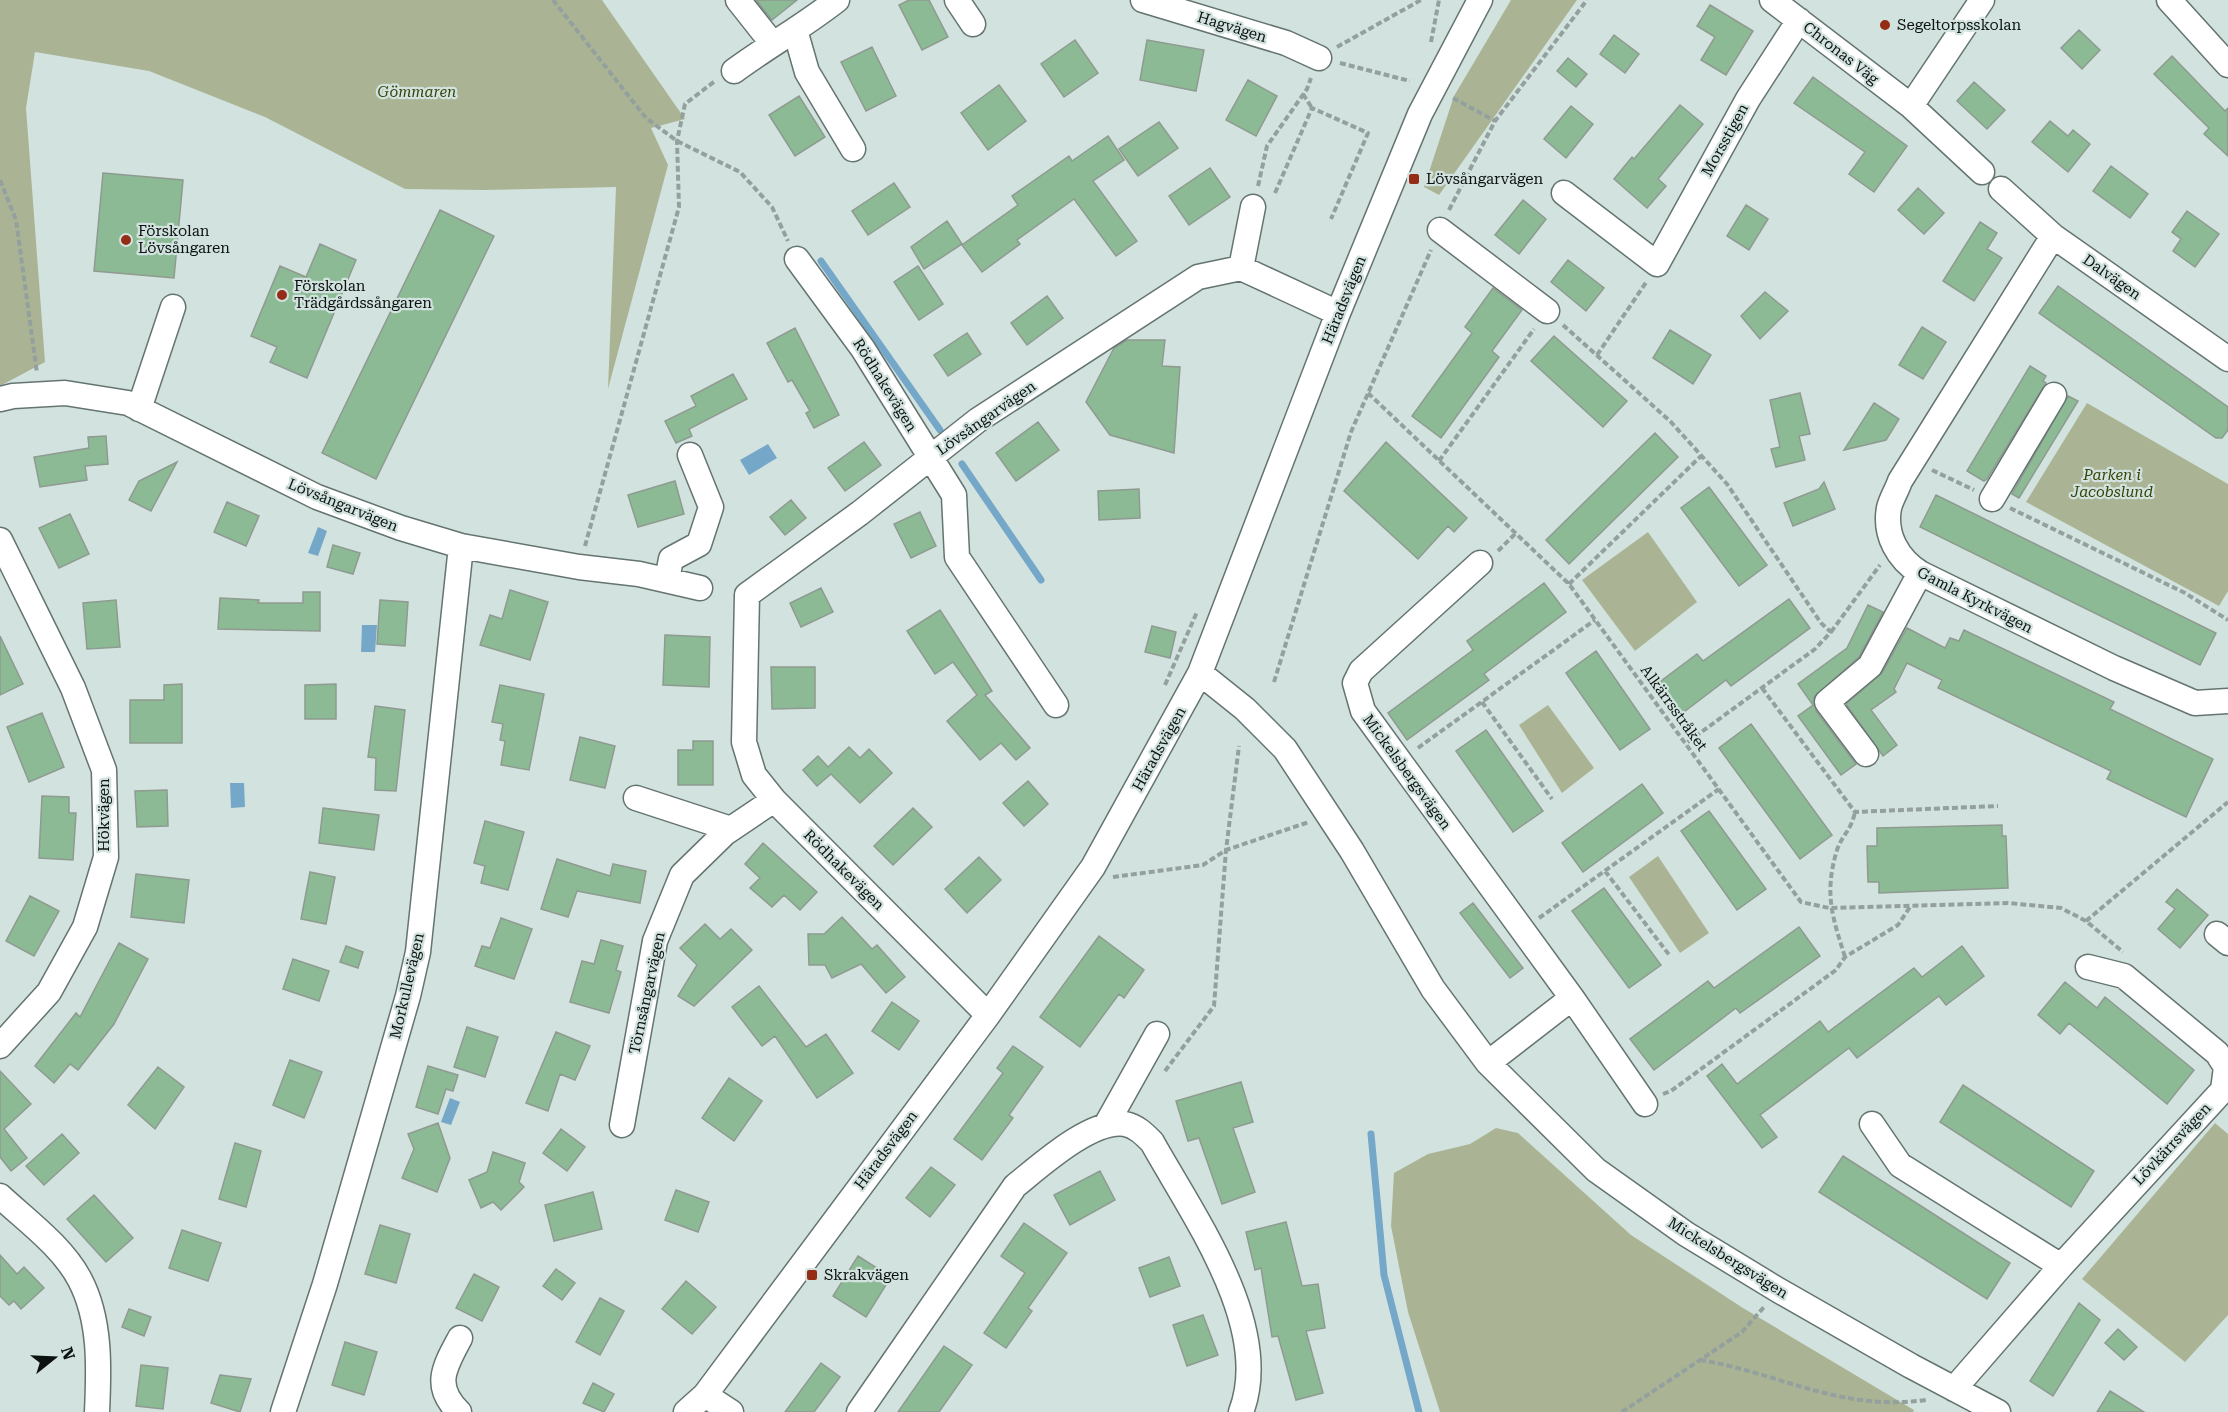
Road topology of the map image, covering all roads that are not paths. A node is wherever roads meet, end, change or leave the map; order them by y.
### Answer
1 (738, 0) edge
2 (837, 0) edge
3 (957, 0) edge
4 (1143, 0) edge
5 (1480, 0) edge
6 (1772, 0) edge
7 (1982, 0) edge
8 (2169, 0) edge
9 (1799, 20) junction
10 (973, 24) dead end
11 (795, 30) junction
12 (772, 43) junction
13 (1318, 58) road end
14 (2228, 65) edge
15 (734, 71) road end
16 (1911, 106) junction
17 (853, 149) dead end
18 (1982, 172) dead end
19 (2001, 189) dead end
20 (1564, 193) dead end
21 (1253, 207) road end
22 (1440, 230) road end
23 (2053, 236) junction
24 (797, 258) road end
25 (1241, 268) junction
26 (173, 307) dead end
27 (1547, 311) road end
28 (1338, 313) junction
29 (2228, 359) edge
30 (2054, 395) dead end
31 (0, 399) edge
32 (140, 409) junction
33 (690, 455) dead end
34 (931, 458) junction
35 (1992, 499) road end
36 (0, 540) edge
37 (461, 546) junction
38 (1480, 563) dead end
39 (1920, 573) junction
40 (667, 580) junction
41 (700, 588) dead end
42 (747, 595) joint
43 (1200, 673) junction
44 (2228, 701) edge
45 (1056, 705) dead end
46 (1866, 754) dead end
47 (636, 798) dead end
48 (774, 800) junction
49 (731, 829) junction
50 (2088, 967) dead end
51 (1572, 998) junction
52 (988, 1015) junction
53 (1157, 1034) dead end
54 (0, 1046) edge
55 (1488, 1063) junction
56 (1645, 1104) road end
57 (1872, 1124) dead end
58 (622, 1125) dead end
59 (1106, 1125) junction
60 (0, 1197) edge
61 (2061, 1266) junction
62 (460, 1338) dead end
63 (1954, 1389) junction
64 (705, 1395) junction
65 (97, 1412) edge
66 (283, 1412) edge
67 (459, 1412) edge
68 (686, 1412) edge
69 (730, 1412) edge
70 (859, 1412) edge
71 (1241, 1412) edge
72 (1998, 1412) edge

1 - 12 street
2 - 11 street
3 - 10 street
4 - 13 street, Hagvägen
5 - 28 street, Häradsvägen
6 - 9 street, Chronas Väg
7 - 16 street
8 - 14 street
9 - 16 street, Chronas Väg
9 - 20 street, Morsstigen
11 - 12 street
11 - 17 street
12 - 15 street
16 - 18 street, Chronas Väg
19 - 23 street, Dalvägen
21 - 25 street
22 - 27 street
23 - 29 street, Dalvägen
23 - 39 street, Gamla Kyrkvägen
24 - 34 street, Rödhakevägen
25 - 28 street
25 - 34 street, Lövsångarvägen
26 - 32 street
28 - 43 street, Häradsvägen
30 - 35 street
31 - 32 street, Lövsångarvägen
32 - 37 street, Lövsångarvägen
33 - 40 street
34 - 42 street, Lövsångarvägen
34 - 45 street, Rödhakevägen
36 - 54 street, Hökvägen
37 - 40 street, Lövsångarvägen
37 - 66 street, Morkullevägen
38 - 51 street, Mickelsbergsvägen
39 - 44 street, Gamla Kyrkvägen
39 - 46 street
40 - 41 street, Lövsångarvägen
42 - 48 street, Rödhakevägen
43 - 52 street, Häradsvägen
43 - 55 street, Mickelsbergsvägen
47 - 49 street
48 - 49 street, Törnsångarvägen
48 - 52 street, Rödhakevägen
49 - 58 street, Törnsångarvägen
50 - 61 street, Lövkärrsvägen
51 - 55 street
51 - 56 street, Mickelsbergsvägen
52 - 64 street, Häradsvägen
53 - 59 street
55 - 63 street, Mickelsbergsvägen
57 - 61 street
59 - 70 street
59 - 71 street
60 - 65 street
61 - 63 street, Lövkärrsvägen
62 - 67 street
63 - 72 street, Mickelsbergsvägen
64 - 68 street, Häradsvägen
64 - 69 street

